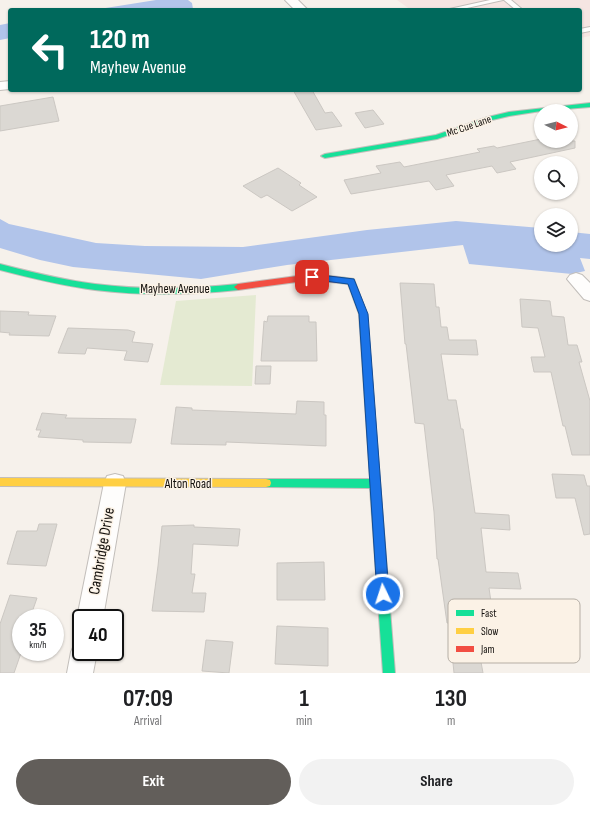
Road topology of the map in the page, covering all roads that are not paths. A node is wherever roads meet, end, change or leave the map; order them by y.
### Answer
1 (291, 0) edge
2 (500, 0) edge
3 (507, 0) edge
4 (478, 4) junction
5 (300, 8) edge
6 (458, 8) edge
7 (483, 8) edge
8 (517, 8) edge
9 (590, 105) edge
10 (325, 156) dead end
11 (0, 267) edge
12 (576, 279) dead end
13 (590, 295) edge
14 (0, 482) edge
15 (115, 483) junction
16 (376, 484) junction
17 (92, 609) edge
18 (82, 661) edge
19 (80, 673) edge
20 (389, 673) edge

1 - 5 street
2 - 4 lane
3 - 8 lane
4 - 6 lane
4 - 7 lane
9 - 10 street, Mc Cue Lane
11 - 16 street, Mayhew Avenue
12 - 13 street
14 - 15 street, Alton Road
15 - 16 street, Alton Road
15 - 17 street, Cambridge Drive
16 - 20 street
18 - 19 street

